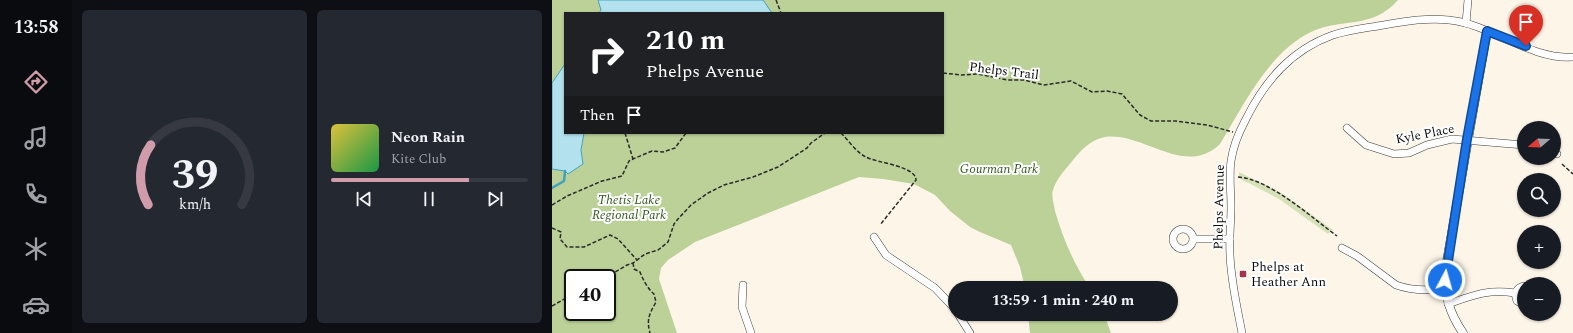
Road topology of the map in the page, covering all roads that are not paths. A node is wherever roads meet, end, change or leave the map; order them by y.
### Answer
1 (1468, 0) edge
2 (1466, 23) junction
3 (1487, 31) junction
4 (1573, 57) edge
5 (1347, 128) dead end
6 (1467, 139) junction
7 (1517, 144) edge
8 (874, 237) dead end
9 (1194, 239) dead end
10 (1230, 239) junction
11 (1342, 248) dead end
12 (743, 285) dead end
13 (1445, 288) junction
14 (1517, 289) edge
15 (1515, 293) junction
16 (948, 302) edge
17 (1517, 302) edge
18 (1448, 304) junction
19 (962, 321) edge
20 (751, 333) edge
21 (970, 333) edge
22 (1242, 333) edge
23 (1463, 333) edge

1 - 2 street
2 - 3 street, Phelps Avenue
2 - 10 street, Phelps Avenue
3 - 4 street, Phelps Avenue
3 - 6 street
5 - 6 street, Kyle Place
6 - 7 street, Kyle Place
6 - 13 street
8 - 16 street
9 - 10 street
10 - 22 street, Phelps Avenue
11 - 13 street
12 - 20 street
13 - 18 street
14 - 15 street
15 - 17 street
15 - 18 street
18 - 23 street
19 - 21 street

